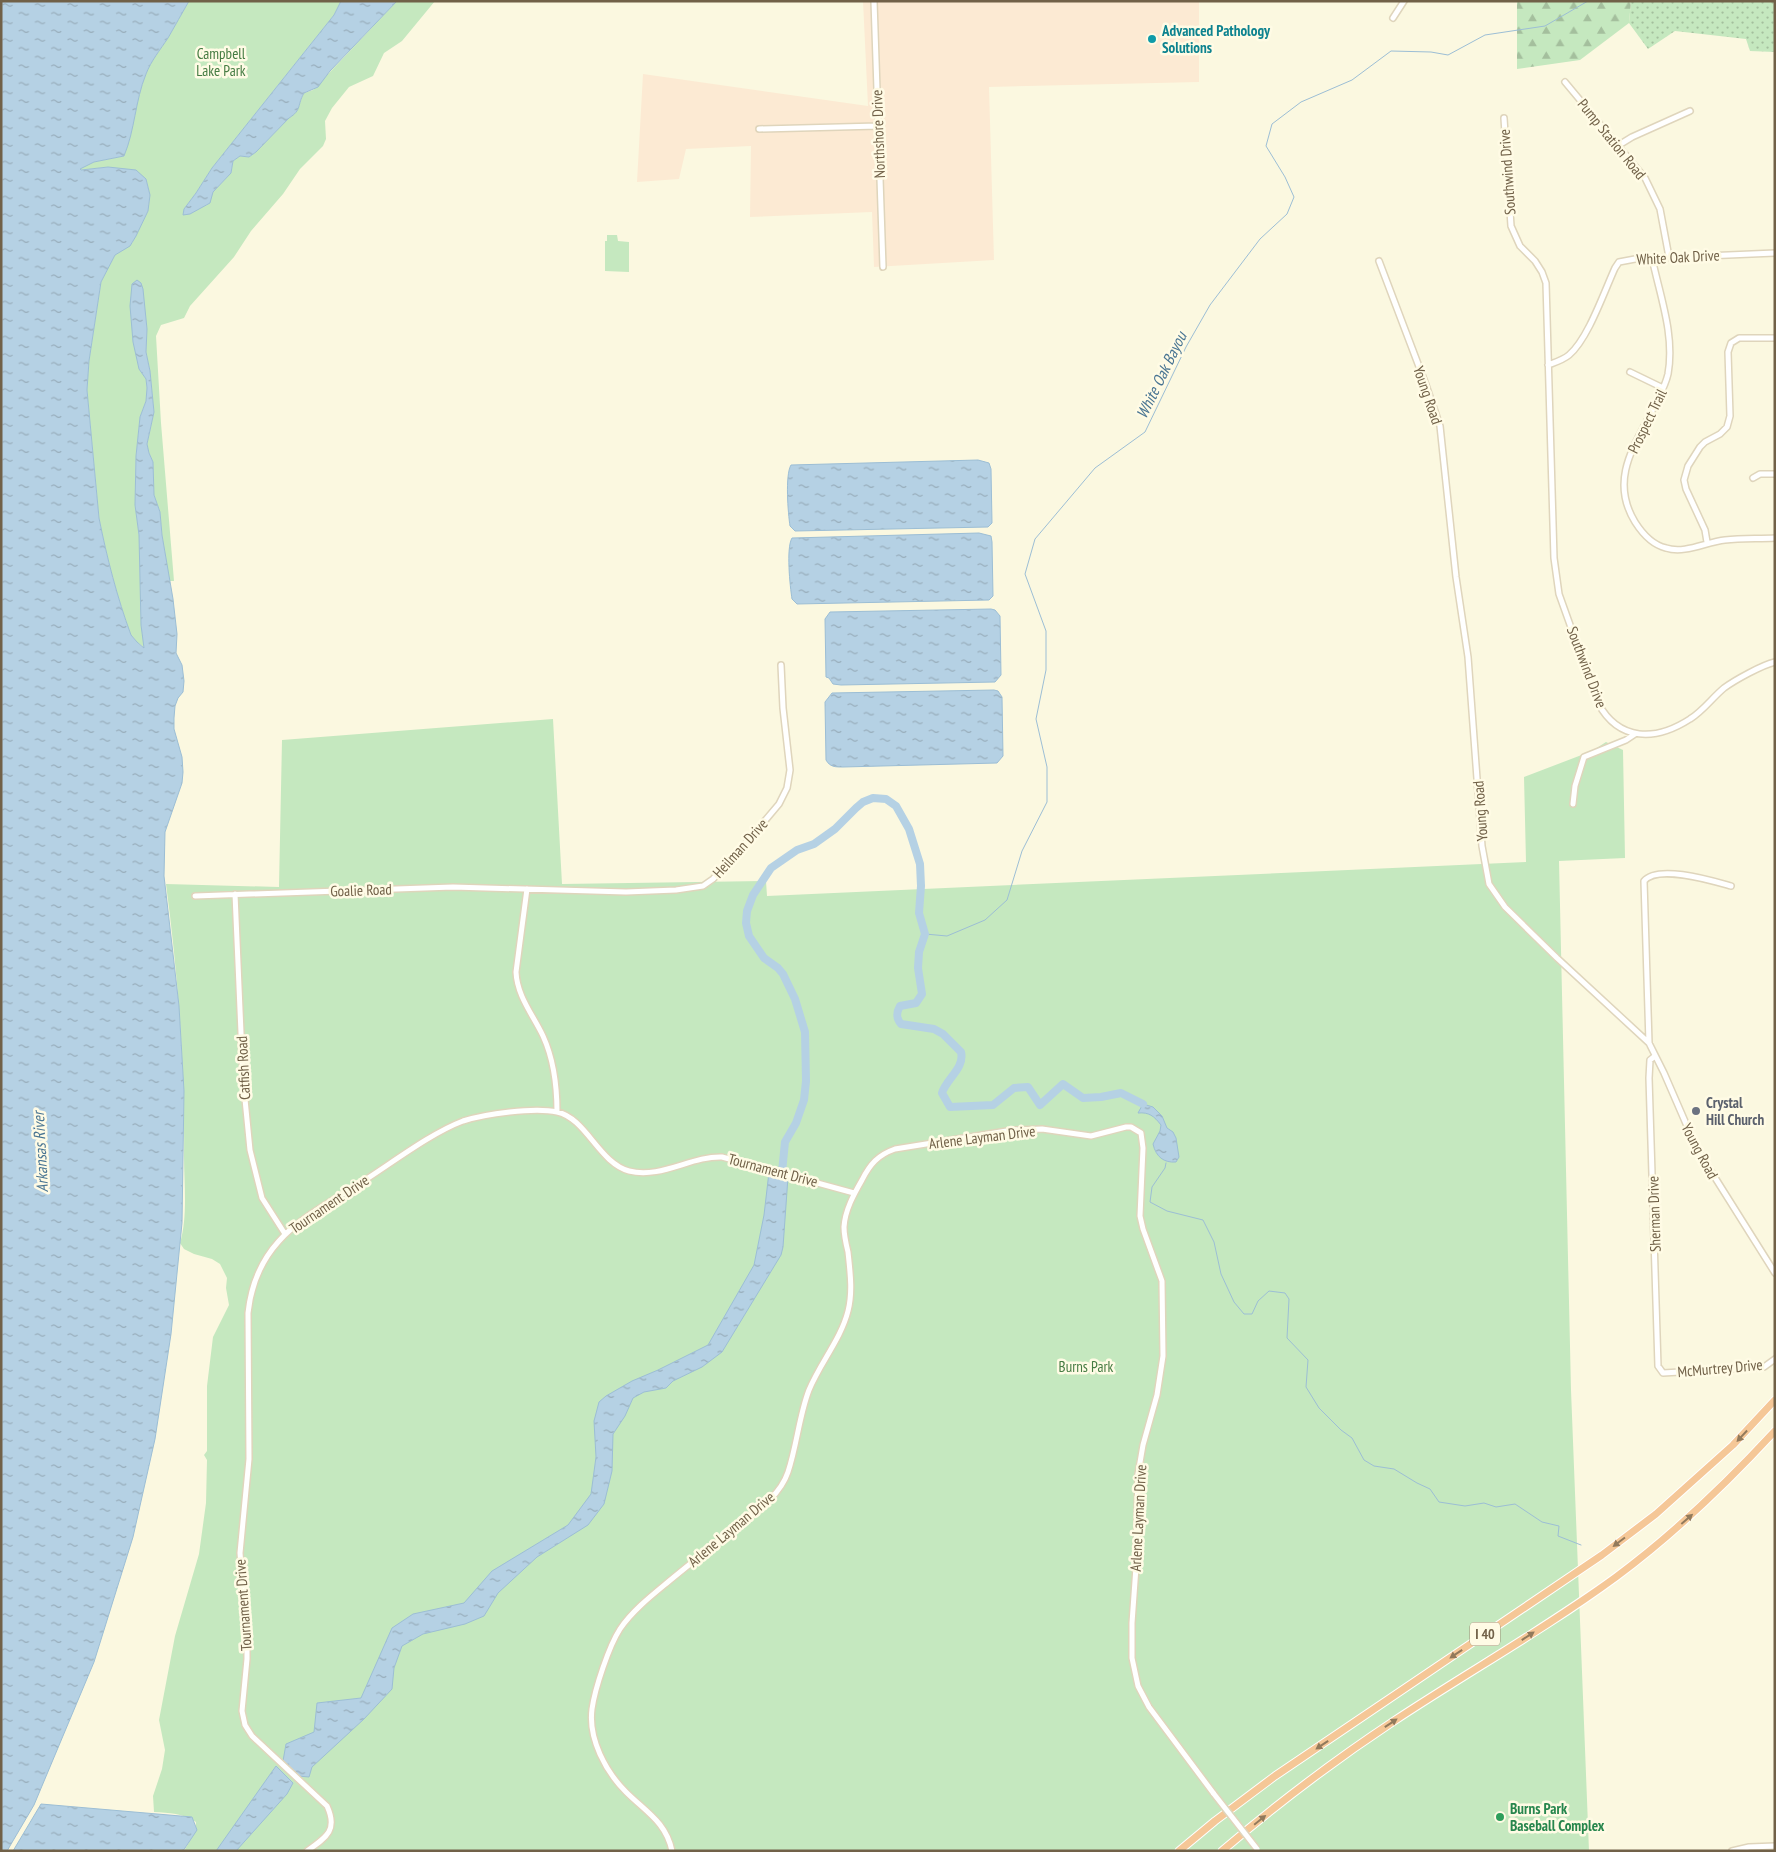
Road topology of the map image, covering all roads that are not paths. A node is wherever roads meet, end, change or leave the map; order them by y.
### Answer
1 (874, 1) edge
2 (1404, 1) edge
3 (1394, 18) dead end
4 (1565, 82) dead end
5 (1690, 111) dead end
6 (1504, 118) dead end
7 (878, 126) junction
8 (759, 129) dead end
9 (1619, 145) junction
10 (1775, 253) edge
11 (1668, 257) junction
12 (1652, 258) junction
13 (1379, 261) dead end
14 (883, 267) dead end
15 (1775, 338) edge
16 (1548, 365) junction
17 (1630, 372) dead end
18 (1663, 388) junction
19 (1775, 474) edge
20 (1753, 478) dead end
21 (1775, 538) edge
22 (1707, 542) junction
23 (1775, 662) edge
24 (781, 665) dead end
25 (1635, 734) junction
26 (1573, 804) dead end
27 (1731, 886) dead end
28 (527, 889) junction
29 (235, 894) junction
30 (195, 896) dead end
31 (1649, 1044) junction
32 (1655, 1056) junction
33 (557, 1112) junction
34 (854, 1193) junction
35 (285, 1234) junction
36 (1775, 1274) edge
37 (1775, 1359) edge
38 (1663, 1373) joint
39 (1775, 1400) edge
40 (1775, 1431) edge
41 (1775, 1846) edge
42 (1258, 1850) edge
43 (307, 1851) edge
44 (672, 1851) edge
45 (1180, 1851) edge
46 (1222, 1851) edge
47 (1732, 1851) edge

1 - 7 street, Northshore Drive
2 - 3 street
4 - 9 street, Pump Station Road
5 - 9 street
6 - 16 street, Southwind Drive
7 - 8 street
7 - 14 street, Northshore Drive
9 - 11 street, Pump Station Road
10 - 11 street, White Oak Drive
11 - 12 street, White Oak Drive
12 - 16 street, White Oak Drive
12 - 18 street, Prospect Trail
13 - 31 street, Young Road
15 - 22 street
16 - 25 street, Southwind Drive
17 - 18 street
18 - 22 street, Prospect Trail
19 - 20 street
21 - 22 street, Prospect Trail
23 - 25 street
24 - 28 street, Heilman Drive
25 - 26 street
27 - 31 street
28 - 29 street, Goalie Road
28 - 33 street
29 - 30 street, Goalie Road
29 - 35 street, Catfish Road
31 - 32 street, Young Road
32 - 36 street, Young Road
32 - 38 street, Sherman Drive
33 - 34 street, Tournament Drive
33 - 35 street, Tournament Drive
34 - 42 street, Arlene Layman Drive, bridge
34 - 44 street, Arlene Layman Drive
35 - 43 street, Tournament Drive
37 - 38 street, McMurtrey Drive
39 -> 45 highway, I 40
46 -> 40 highway, I 40
41 - 47 street

